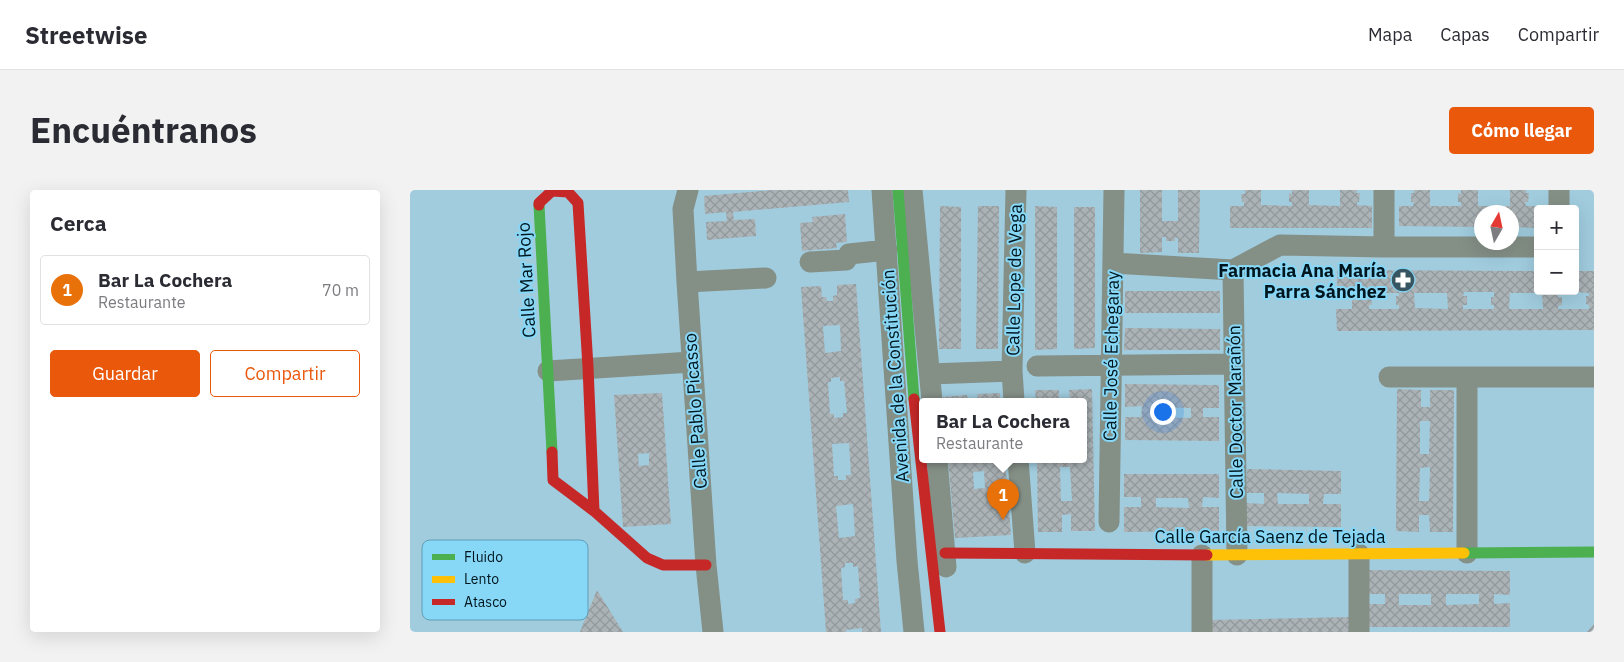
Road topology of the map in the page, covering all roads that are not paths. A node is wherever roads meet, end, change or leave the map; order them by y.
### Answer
1 (688, 190) edge
2 (882, 190) edge
3 (898, 190) edge
4 (912, 190) edge
5 (1016, 190) edge
6 (1114, 190) edge
7 (1384, 190) edge
8 (1558, 190) edge
9 (1559, 205) edge
10 (1384, 247) junction
11 (1534, 247) edge
12 (887, 250) junction
13 (810, 262) dead end
14 (1112, 264) junction
15 (1233, 270) junction
16 (766, 278) dead end
17 (687, 282) junction
18 (692, 362) junction
19 (1234, 364) junction
20 (1111, 365) junction
21 (1036, 366) dead end
22 (588, 367) junction
23 (548, 371) junction
24 (1012, 371) junction
25 (930, 374) junction
26 (1389, 377) dead end
27 (1594, 377) edge
28 (1467, 378) junction
29 (932, 398) edge
30 (1014, 398) edge
31 (919, 446) edge
32 (921, 463) edge
33 (937, 463) edge
34 (1018, 463) edge
35 (594, 512) junction
36 (1109, 522) dead end
37 (1594, 552) edge
38 (945, 553) junction
39 (1025, 553) junction
40 (1466, 553) junction
41 (1359, 554) junction
42 (1202, 555) junction
43 (1237, 555) junction
44 (907, 561) junction
45 (706, 565) junction
46 (714, 632) edge
47 (914, 632) edge
48 (920, 632) edge
49 (940, 632) edge
50 (953, 632) edge
51 (1202, 632) edge
52 (1359, 632) edge

1 - 17 street, Calle Pablo Picasso
2 - 12 street, Avenida de la Constitución
3 - 31 street, Avenida de la Constitución
4 - 25 street, Avenida de la Constitución
5 - 24 street, Calle Lope de Vega
6 - 14 street, Calle José Echegaray
7 - 10 street
8 - 9 street
10 - 11 street
10 - 15 street
12 - 13 street
12 - 44 street, Avenida de la Constitución
14 - 15 street
14 - 20 street, Calle José Echegaray
15 - 19 street, Calle Doctor Marañón
16 - 17 street
17 - 18 street, Calle Pablo Picasso
18 - 22 street
18 - 45 street, Calle Pablo Picasso
19 - 20 street
19 - 43 street, Calle Doctor Marañón
20 - 21 street
20 - 36 street, Calle José Echegaray
22 - 23 street
22 - 23 street, Calle Mar Rojo
22 - 35 street, Calle Mar Rojo
23 - 35 street, Calle Mar Rojo
24 - 25 street
24 - 30 street, Calle Lope de Vega
25 - 29 street, Avenida de la Constitución
26 - 28 street
27 - 28 street
28 - 40 street
32 - 49 street, Avenida de la Constitución
33 - 38 street, Avenida de la Constitución
34 - 39 street
35 - 45 street, Calle Mar Rojo
37 - 40 street, Calle García Saenz de Tejada
38 - 39 street, Calle García Saenz de Tejada
38 - 50 street, Avenida de la Constitución
39 - 42 street, Calle García Saenz de Tejada
40 - 41 street, Calle García Saenz de Tejada
41 - 43 street, Calle García Saenz de Tejada
41 - 52 street
42 - 43 street, Calle García Saenz de Tejada
42 - 51 street
44 - 47 street, Avenida de la Constitución
44 - 48 street, Avenida de la Constitución
45 - 46 street, Calle Pablo Picasso

